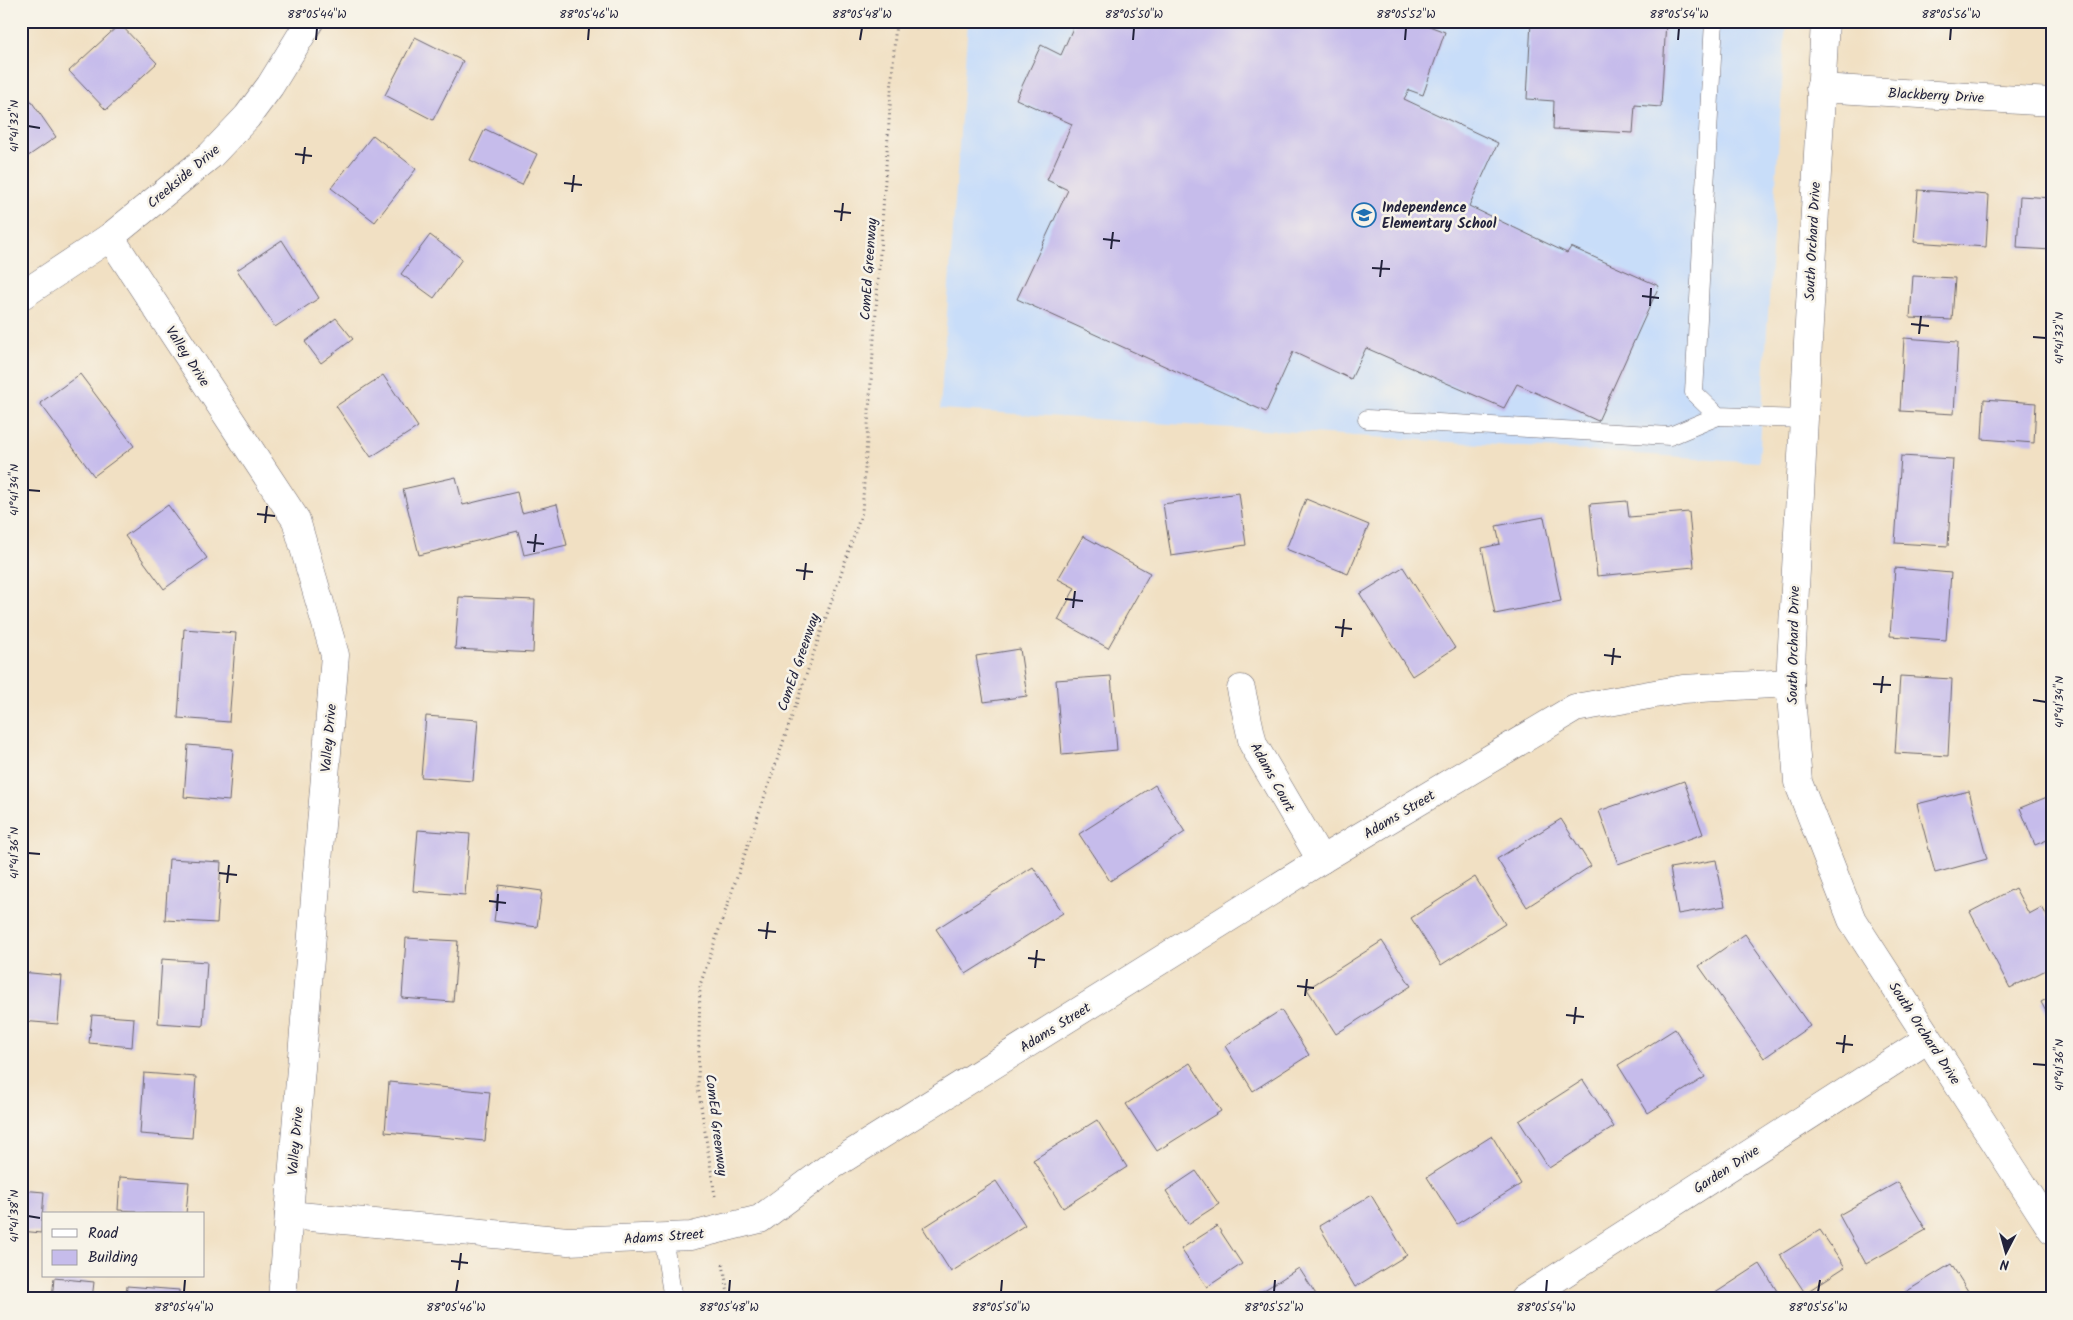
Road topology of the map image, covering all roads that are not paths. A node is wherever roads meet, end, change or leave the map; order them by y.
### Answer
1 (310, 21) edge
2 (1714, 21) edge
3 (1825, 21) edge
4 (1820, 88) junction
5 (2052, 102) edge
6 (110, 237) junction
7 (21, 296) edge
8 (1718, 416) junction
9 (1367, 419) dead end
10 (1803, 419) junction
11 (1790, 684) junction
12 (1240, 689) dead end
13 (1320, 860) junction
14 (1928, 1039) junction
15 (289, 1215) junction
16 (2052, 1230) edge
17 (663, 1237) junction
18 (282, 1299) edge
19 (673, 1299) edge
20 (1524, 1299) edge

1 - 6 street, Creekside Drive
2 - 8 lane
3 - 4 street, South Orchard Drive
4 - 5 street, Blackberry Drive
4 - 10 street, South Orchard Drive
6 - 7 street, Creekside Drive
6 - 15 street, Valley Drive
8 - 9 lane
8 - 10 lane
10 - 11 street, South Orchard Drive
11 - 13 street, Adams Street
11 - 14 street, South Orchard Drive
12 - 13 street, Adams Court
13 - 17 street, Adams Street
14 - 16 street, South Orchard Drive
14 - 20 street, Garden Drive
15 - 17 street, Adams Street
15 - 18 street, Valley Drive
17 - 19 lane

